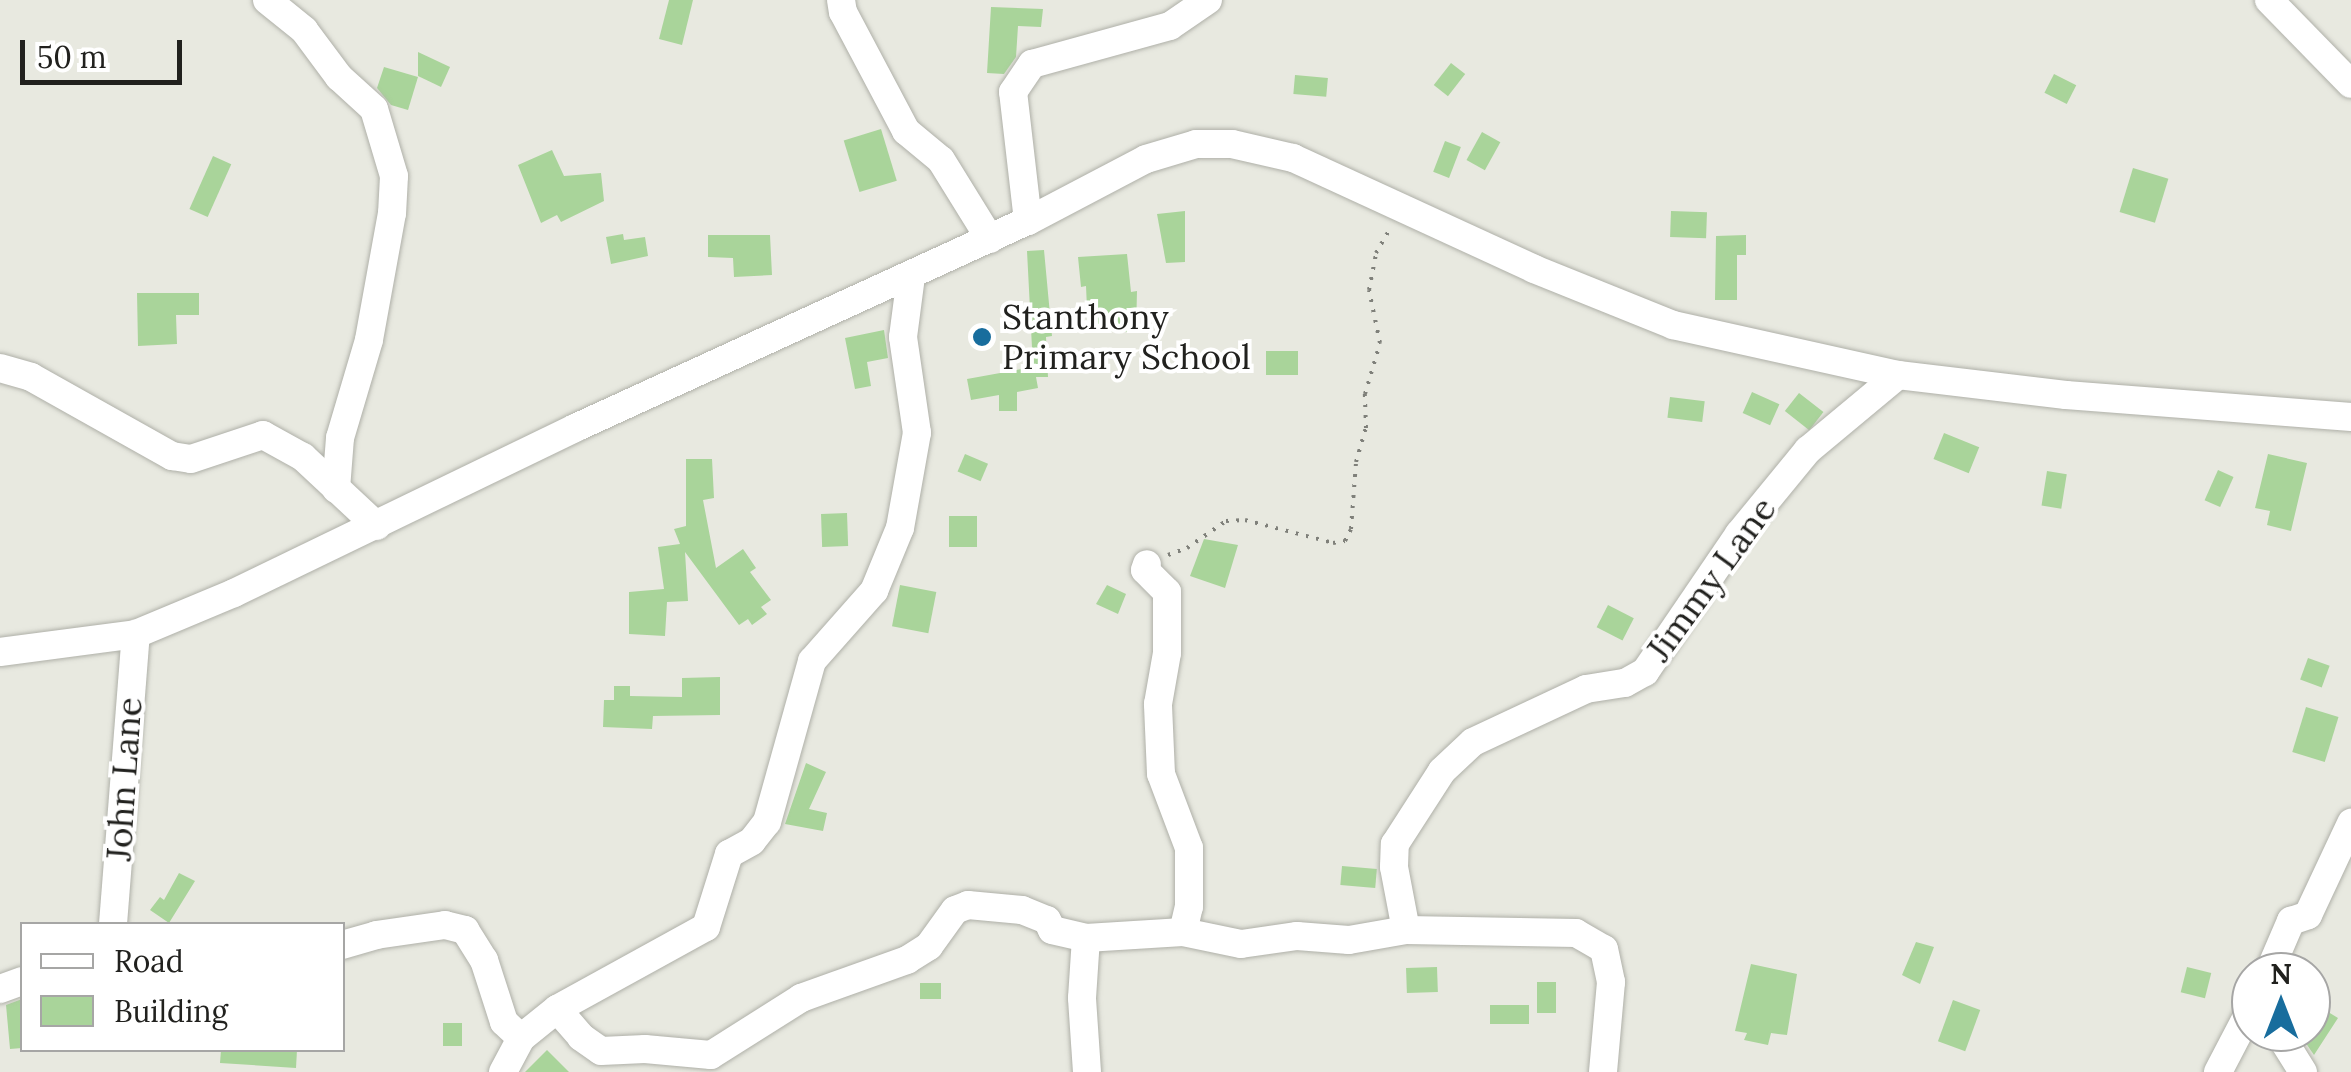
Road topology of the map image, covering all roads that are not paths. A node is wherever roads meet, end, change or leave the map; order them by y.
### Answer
1 (266, 0) edge
2 (842, 0) edge
3 (1208, 0) edge
4 (2269, 0) edge
5 (2351, 84) edge
6 (1028, 221) junction
7 (990, 239) junction
8 (911, 276) junction
9 (0, 368) edge
10 (1898, 375) junction
11 (2351, 417) edge
12 (336, 489) junction
13 (377, 526) junction
14 (1147, 564) road end
15 (136, 634) junction
16 (0, 652) edge
17 (2351, 824) edge
18 (113, 922) edge
19 (1406, 930) junction
20 (1183, 932) junction
21 (1086, 938) junction
22 (345, 944) edge
23 (2278, 952) edge
24 (557, 1009) junction
25 (521, 1038) junction
26 (2231, 1048) edge
27 (503, 1072) edge
28 (1087, 1072) edge
29 (1604, 1072) edge
30 (2218, 1072) edge

1 - 12 street
2 - 7 street
3 - 6 street
4 - 5 street
6 - 7 street
6 - 10 street
7 - 8 street
8 - 13 street
8 - 24 street
9 - 12 street
10 - 11 street
10 - 19 street, Jimmy Lane
12 - 13 street
13 - 15 street
14 - 20 street
15 - 16 street
15 - 18 street, John Lane
17 - 23 street
19 - 20 street
19 - 29 street
20 - 21 street
21 - 24 street
21 - 28 street
22 - 25 street
24 - 25 street
25 - 27 street
26 - 30 street

